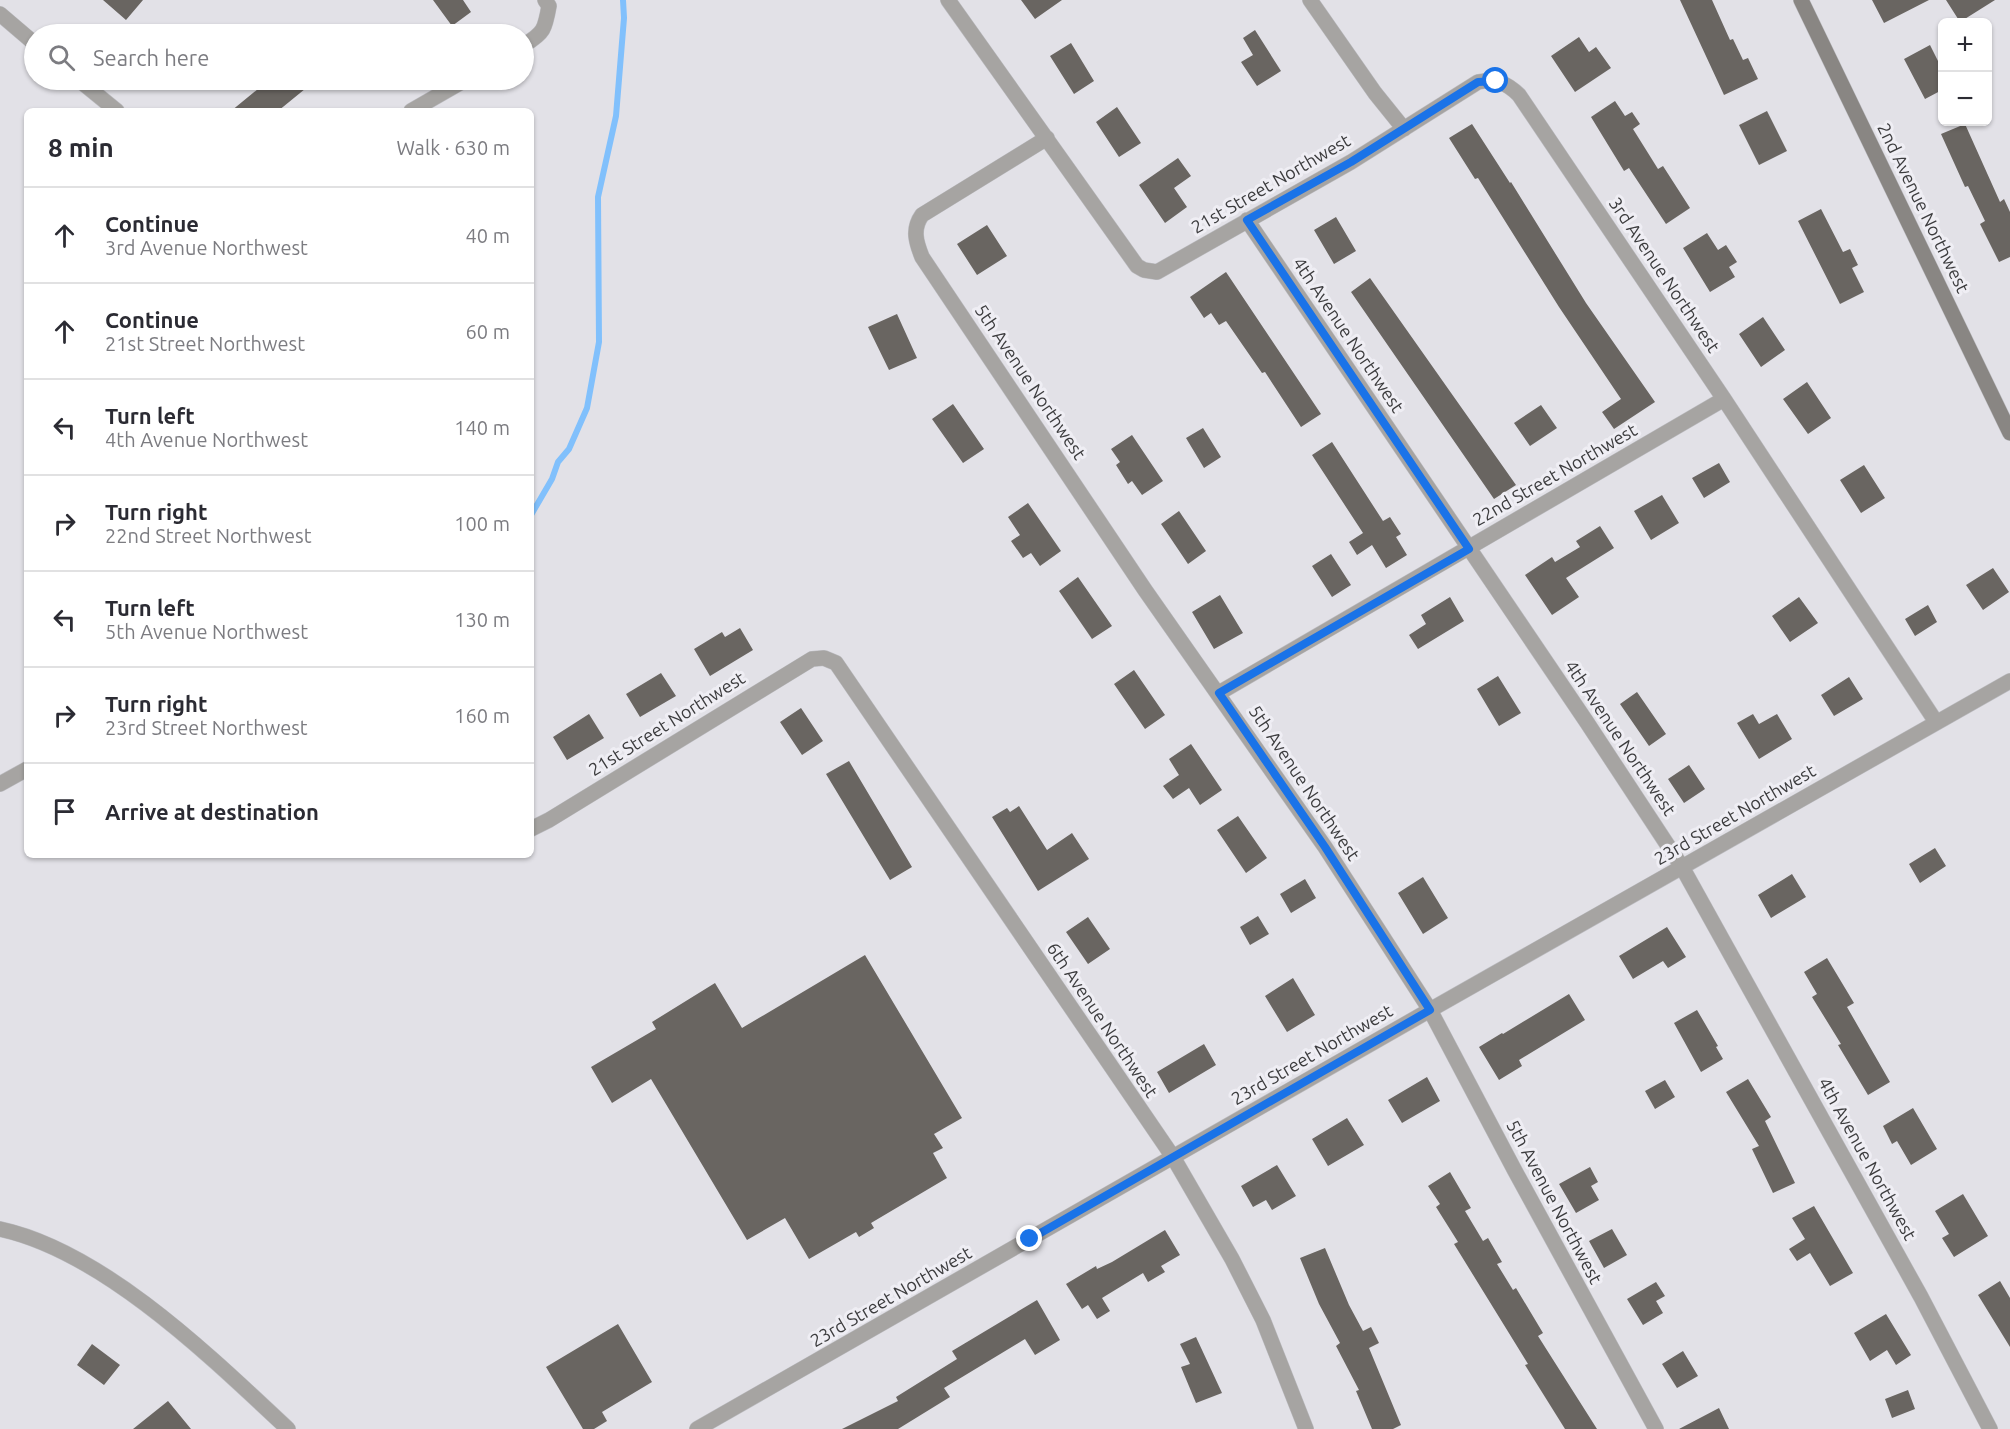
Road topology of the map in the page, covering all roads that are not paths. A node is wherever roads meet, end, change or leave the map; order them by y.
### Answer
1 (545, 0) edge
2 (948, 0) edge
3 (1310, 0) edge
4 (1801, 0) edge
5 (0, 14) edge
6 (24, 34) edge
7 (534, 39) edge
8 (91, 90) edge
9 (448, 90) edge
10 (113, 108) edge
11 (416, 108) edge
12 (1404, 129) junction
13 (1047, 138) junction
14 (1247, 220) junction
15 (1724, 399) junction
16 (2010, 434) edge
17 (1469, 549) junction
18 (824, 658) joint
19 (2010, 681) edge
20 (1219, 693) junction
21 (1936, 722) junction
22 (24, 771) edge
23 (0, 784) edge
24 (534, 827) edge
25 (1682, 867) junction
26 (1430, 1010) junction
27 (1173, 1157) junction
28 (0, 1229) edge
29 (723, 1423) edge
30 (288, 1429) edge
31 (698, 1429) edge
32 (1306, 1429) edge
33 (1656, 1429) edge
34 (1990, 1429) edge

1 - 7 street
2 - 13 street
3 - 12 street
4 - 16 main road, 2nd Avenue Northwest
5 - 6 street
8 - 10 street
9 - 11 street
12 - 14 street, 21st Street Northwest
12 - 15 street, 3rd Avenue Northwest
13 - 14 street, 21st Street Northwest
13 - 20 street, 5th Avenue Northwest
14 - 17 street, 4th Avenue Northwest
15 - 17 street, 22nd Street Northwest
15 - 21 street, 3rd Avenue Northwest
17 - 20 street, 22nd Street Northwest
17 - 25 street, 4th Avenue Northwest
18 - 24 street, 21st Street Northwest
18 - 27 street, 6th Avenue Northwest
19 - 21 street, 23rd Street Northwest
20 - 26 street, 5th Avenue Northwest
21 - 25 street, 23rd Street Northwest
22 - 23 street
25 - 26 street, 23rd Street Northwest
25 - 34 street, 4th Avenue Northwest
26 - 27 street, 23rd Street Northwest
26 - 33 street, 5th Avenue Northwest
27 - 29 street, 23rd Street Northwest
27 - 32 street, 6th Avenue Northwest
28 - 30 street
29 - 31 street, 23rd Street Northwest

